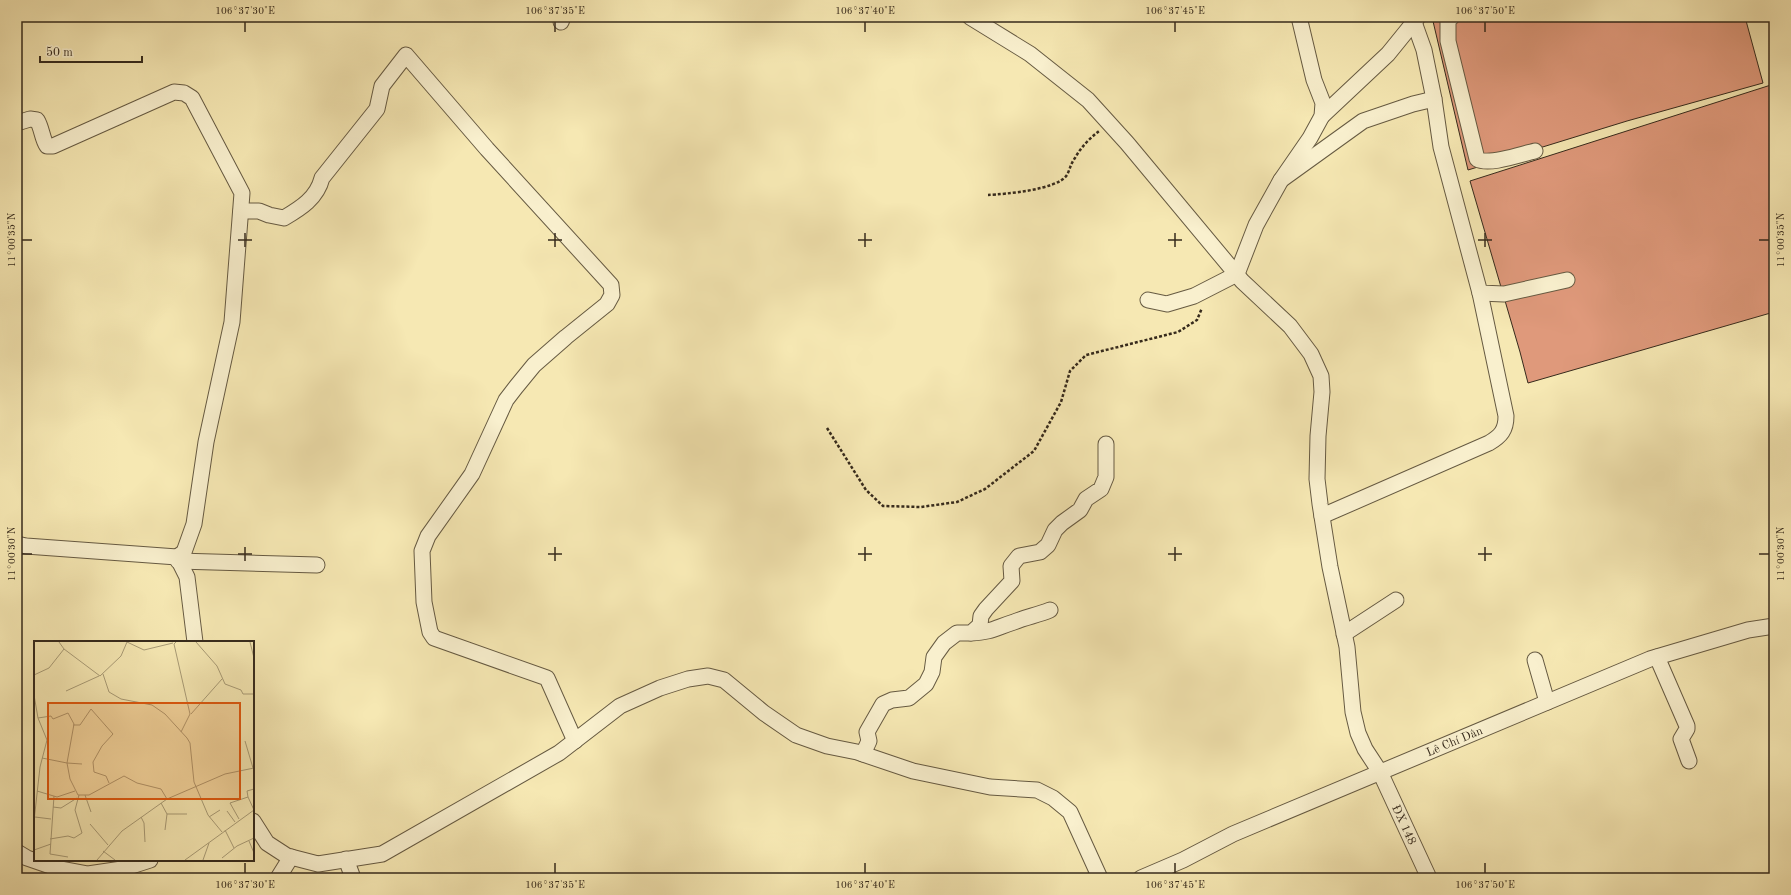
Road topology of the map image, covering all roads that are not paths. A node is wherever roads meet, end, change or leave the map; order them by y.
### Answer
1 (970, 17) edge
2 (1299, 17) edge
3 (1452, 17) edge
4 (1416, 20) edge
5 (1434, 99) junction
6 (1322, 116) junction
7 (17, 123) edge
8 (1535, 151) dead end
9 (1281, 180) junction
10 (241, 210) junction
11 (1237, 274) junction
12 (1567, 280) dead end
13 (1480, 293) junction
14 (1148, 300) dead end
15 (1106, 444) dead end
16 (1322, 516) junction
17 (17, 544) edge
18 (178, 559) junction
19 (317, 565) dead end
20 (1396, 600) dead end
21 (1050, 610) dead end
22 (1774, 626) edge
23 (971, 633) junction
24 (1344, 634) junction
25 (195, 641) edge
26 (1657, 657) junction
27 (1535, 660) dead end
28 (1547, 702) junction
29 (575, 741) junction
30 (863, 754) junction
31 (1689, 761) dead end
32 (1380, 772) junction
33 (254, 822) edge
34 (17, 852) edge
35 (291, 857) junction
36 (346, 859) junction
37 (147, 861) edge
38 (56, 873) edge
39 (278, 878) edge
40 (353, 878) edge
41 (1100, 878) edge
42 (1141, 878) edge
43 (1429, 878) edge

1 - 11 street, ĐX 148
2 - 6 street
3 - 8 street
4 - 5 street
4 - 6 street
5 - 9 street
5 - 13 street
6 - 9 street
7 - 10 street
9 - 11 street
10 - 18 street
10 - 29 street
11 - 14 street
11 - 16 street, ĐX 148
12 - 13 street
13 - 16 street
15 - 23 street
16 - 24 street, ĐX 148
17 - 18 street
18 - 19 street
18 - 25 street
20 - 24 street
21 - 23 street
22 - 26 street, Lê Chí Dân
23 - 30 street
24 - 32 street, ĐX 148
26 - 28 street, Lê Chí Dân
26 - 31 street
27 - 28 street
28 - 32 street, Lê Chí Dân
29 - 30 street
29 - 36 street
30 - 41 street
32 - 42 street, Lê Chí Dân
32 - 43 street, ĐX 148
33 - 35 street
34 - 38 street
35 - 36 street
35 - 39 street
36 - 40 street
37 - 38 street

